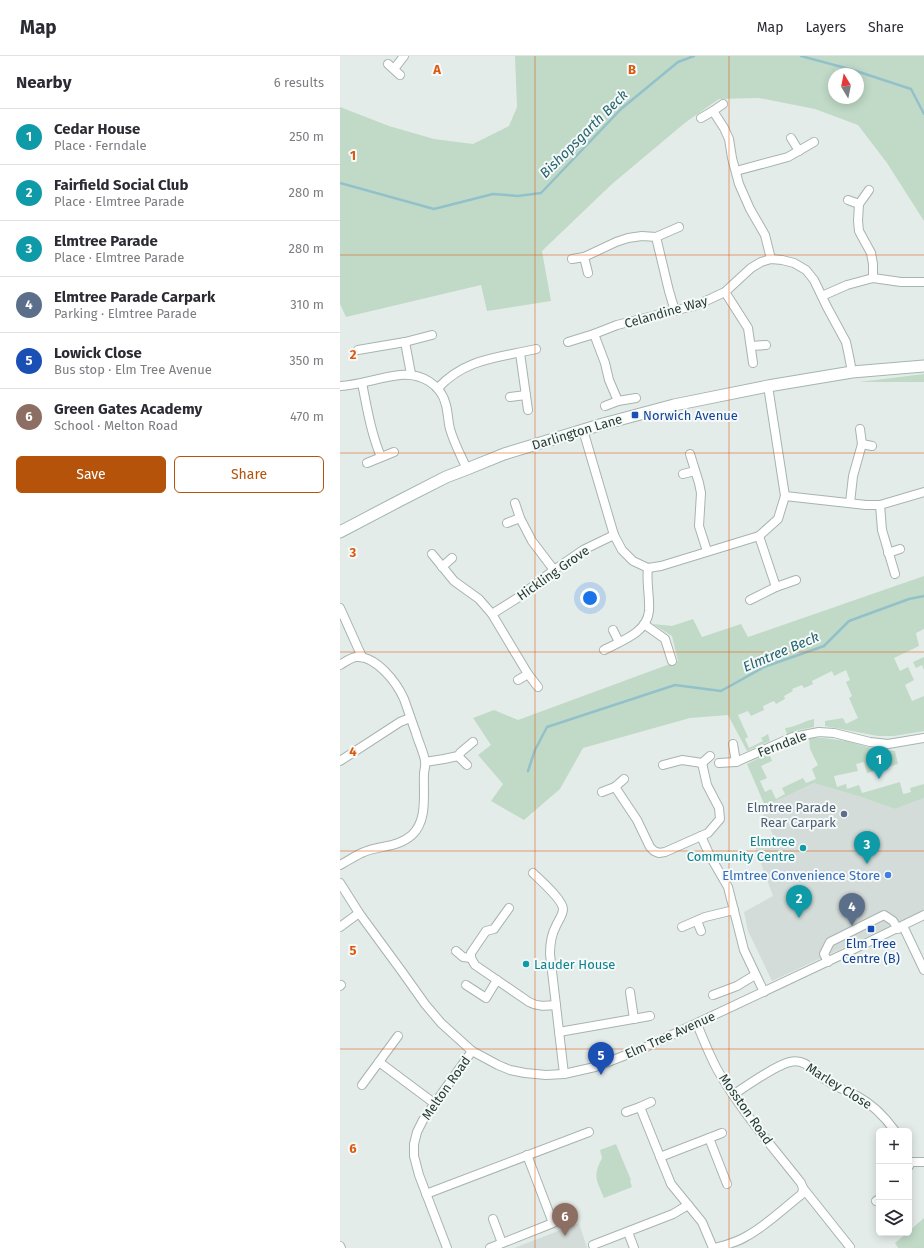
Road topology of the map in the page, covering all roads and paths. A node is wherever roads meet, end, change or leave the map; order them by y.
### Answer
1 (404, 56) edge
2 (400, 75) dead end
3 (723, 104) dead end
4 (713, 111) junction
5 (701, 118) dead end
6 (791, 138) dead end
7 (814, 142) dead end
8 (799, 151) junction
9 (736, 171) junction
10 (869, 190) dead end
11 (848, 200) dead end
12 (860, 204) junction
13 (679, 228) dead end
14 (656, 237) junction
15 (584, 257) junction
16 (572, 259) dead end
17 (771, 259) junction
18 (588, 273) dead end
19 (873, 278) junction
20 (924, 282) edge
21 (725, 292) junction
22 (822, 296) junction
23 (675, 311) junction
24 (594, 334) junction
25 (432, 335) dead end
26 (405, 342) junction
27 (568, 342) dead end
28 (766, 345) dead end
29 (751, 346) junction
30 (536, 349) dead end
31 (358, 350) dead end
32 (520, 353) junction
33 (753, 363) dead end
34 (924, 366) edge
35 (852, 372) junction
36 (411, 374) junction
37 (362, 383) junction
38 (340, 386) edge
39 (768, 386) junction
40 (438, 388) junction
41 (526, 395) junction
42 (510, 397) dead end
43 (636, 398) dead end
44 (618, 401) junction
45 (605, 406) dead end
46 (528, 410) dead end
47 (860, 429) dead end
48 (582, 430) junction
49 (862, 444) junction
50 (872, 446) dead end
51 (394, 452) dead end
52 (690, 454) dead end
53 (381, 457) junction
54 (367, 463) dead end
55 (467, 468) junction
56 (695, 471) junction
57 (683, 474) dead end
58 (924, 492) edge
59 (785, 496) junction
60 (515, 503) dead end
61 (850, 503) junction
62 (880, 505) junction
63 (520, 518) junction
64 (507, 523) dead end
65 (340, 532) edge
66 (614, 535) junction
67 (759, 536) junction
68 (900, 549) dead end
69 (707, 552) junction
70 (888, 553) junction
71 (432, 554) dead end
72 (452, 558) dead end
73 (442, 567) junction
74 (648, 568) junction
75 (554, 570) junction
76 (895, 574) dead end
77 (796, 580) dead end
78 (776, 587) junction
79 (750, 600) dead end
80 (340, 608) edge
81 (492, 614) junction
82 (644, 624) junction
83 (613, 630) dead end
84 (619, 642) junction
85 (604, 650) dead end
86 (362, 657) junction
87 (672, 661) dead end
88 (340, 665) edge
89 (528, 674) junction
90 (518, 680) dead end
91 (538, 686) dead end
92 (410, 718) junction
93 (924, 738) edge
94 (473, 742) dead end
95 (733, 744) dead end
96 (458, 756) junction
97 (710, 756) dead end
98 (340, 761) edge
99 (425, 762) junction
100 (702, 762) junction
101 (736, 762) junction
102 (719, 763) dead end
103 (467, 765) dead end
104 (663, 765) dead end
105 (624, 779) dead end
106 (615, 787) junction
107 (602, 792) dead end
108 (701, 836) junction
109 (340, 865) edge
110 (533, 873) dead end
111 (340, 883) edge
112 (509, 908) dead end
113 (734, 910) junction
114 (359, 913) junction
115 (924, 915) edge
116 (697, 921) junction
117 (340, 927) edge
118 (682, 927) dead end
119 (900, 927) junction
120 (701, 931) dead end
121 (456, 951) dead end
122 (471, 958) junction
123 (828, 962) junction
124 (924, 970) edge
125 (755, 975) junction
126 (497, 980) junction
127 (466, 984) dead end
128 (630, 992) dead end
129 (764, 992) junction
130 (713, 995) dead end
131 (556, 1005) junction
132 (650, 1016) dead end
133 (634, 1019) junction
134 (697, 1024) junction
135 (559, 1032) junction
136 (398, 1036) dead end
137 (472, 1051) junction
138 (379, 1062) junction
139 (564, 1074) junction
140 (362, 1085) dead end
141 (734, 1094) junction
142 (651, 1102) dead end
143 (434, 1103) junction
144 (640, 1107) junction
145 (626, 1112) dead end
146 (893, 1128) edge
147 (588, 1132) dead end
148 (722, 1133) dead end
149 (709, 1138) junction
150 (527, 1155) junction
151 (660, 1157) junction
152 (912, 1162) edge
153 (924, 1162) edge
154 (728, 1184) dead end
155 (803, 1191) junction
156 (426, 1194) junction
157 (688, 1205) junction
158 (493, 1219) dead end
159 (628, 1232) junction
160 (502, 1243) junction
161 (593, 1245) dead end
162 (850, 1247) dead end
163 (447, 1248) edge
164 (490, 1248) edge
165 (634, 1248) edge
166 (714, 1248) edge

1 - 2 street
3 - 4 street
4 - 5 street
4 - 9 street
6 - 8 street
7 - 8 street
8 - 9 street
9 - 17 street
10 - 12 street
11 - 12 street
12 - 19 street
13 - 14 street
14 - 15 street
14 - 23 street
15 - 16 street
15 - 18 street
17 - 21 street, Celandine Way
17 - 22 street
19 - 20 street
19 - 22 street
21 - 23 street, Celandine Way
21 - 29 street
22 - 35 street
23 - 24 street, Celandine Way
24 - 27 street, Celandine Way
24 - 44 street
25 - 26 street
26 - 31 street
26 - 36 street
28 - 29 street
29 - 33 street
30 - 32 street
32 - 40 street
32 - 41 street
34 - 35 street, Darlington Lane
35 - 39 street, Darlington Lane
36 - 37 street
36 - 40 street
37 - 38 street
37 - 53 street
39 - 48 street, Darlington Lane
39 - 59 street
40 - 55 street
41 - 42 street
41 - 46 street
43 - 44 street
44 - 45 street
47 - 49 street
48 - 55 street, Darlington Lane
48 - 66 street
49 - 50 street
49 - 61 street
51 - 53 street
52 - 56 street
53 - 54 street
55 - 65 street, Darlington Lane
56 - 57 street
56 - 69 street
58 - 62 street
59 - 61 street
59 - 67 street
60 - 63 street
61 - 62 street
62 - 70 street
63 - 64 street
63 - 75 street
66 - 74 street
66 - 75 street, Hickling Grove
67 - 69 street
67 - 78 street
68 - 70 street
69 - 74 street
70 - 76 street
71 - 73 street
72 - 73 street
73 - 81 street
74 - 82 street
75 - 81 street, Hickling Grove
77 - 78 street
78 - 79 street
80 - 86 street
81 - 89 street
82 - 84 street
82 - 87 street
83 - 84 street
84 - 85 street
86 - 88 street
86 - 92 street
89 - 90 street
89 - 91 street
92 - 98 street
92 - 99 street
93 - 101 street, Ferndale
94 - 96 street
95 - 101 street
96 - 99 street
96 - 103 street
97 - 100 street
99 - 109 street
100 - 104 street
100 - 108 street
101 - 102 street, Ferndale
105 - 106 street
106 - 107 street
106 - 108 street
108 - 113 street
110 - 131 street
111 - 114 street, Elm Tree Avenue
112 - 122 street
113 - 116 street
113 - 125 street
114 - 117 street
114 - 137 street, Elm Tree Avenue
115 - 119 street, Elm Tree Avenue
116 - 118 street
116 - 120 street
119 - 123 street, Elm Tree Avenue
119 - 123 street
119 - 124 street
121 - 122 street
122 - 126 street
123 - 129 street, Elm Tree Avenue
125 - 129 street
125 - 130 street
126 - 127 street
126 - 131 street
128 - 133 street
129 - 134 street, Elm Tree Avenue
131 - 135 street
132 - 133 street
133 - 135 street
134 - 139 street, Elm Tree Avenue
134 - 141 street, Mosston Road
135 - 139 street
136 - 138 street
137 - 139 street, Elm Tree Avenue
137 - 143 street, Melton Road
138 - 140 street
138 - 143 street
141 - 146 street, Marley Close
141 - 155 street, Mosston Road
142 - 144 street
143 - 156 street, Melton Road
144 - 145 street
144 - 151 street
147 - 150 street
148 - 149 street
149 - 151 street
149 - 154 street
150 - 156 street
150 - 160 street
151 - 157 street
152 - 153 street
155 - 162 street, Mosston Road
155 - 166 street
156 - 163 street, Melton Road
157 - 159 street
157 - 166 street
158 - 160 street
159 - 161 street
159 - 165 street
160 - 164 street

